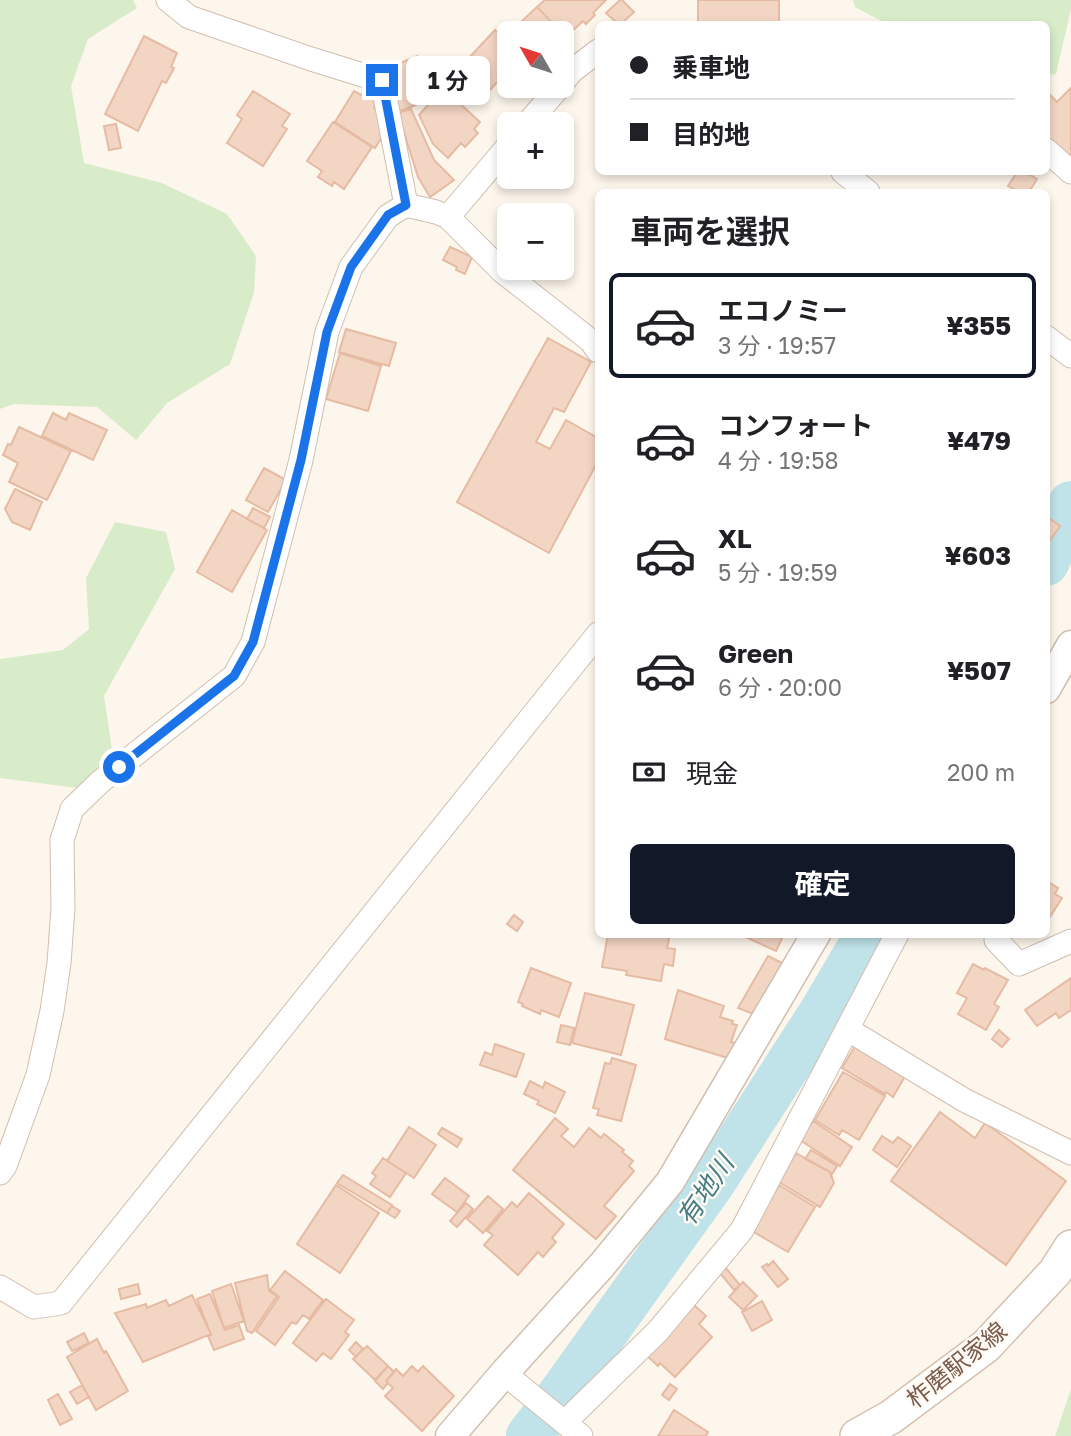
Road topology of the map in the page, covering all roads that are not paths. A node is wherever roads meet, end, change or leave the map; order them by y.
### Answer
1 (168, 0) edge
2 (595, 53) edge
3 (574, 69) edge
4 (549, 98) edge
5 (537, 112) edge
6 (1050, 154) edge
7 (497, 159) edge
8 (1071, 172) edge
9 (847, 175) edge
10 (864, 189) edge
11 (406, 205) junction
12 (448, 217) junction
13 (1050, 340) edge
14 (595, 347) edge
15 (1071, 356) edge
16 (595, 638) edge
17 (1071, 645) edge
18 (1050, 682) edge
19 (814, 938) edge
20 (895, 938) edge
21 (996, 938) edge
22 (1071, 941) edge
23 (848, 1029) junction
24 (1071, 1153) edge
25 (0, 1174) edge
26 (1071, 1247) edge
27 (0, 1287) edge
28 (511, 1377) junction
29 (573, 1429) edge
30 (450, 1436) edge
31 (856, 1436) edge

1 - 11 street
2 - 3 street
4 - 5 street
6 - 8 street
7 - 12 street
9 - 10 street
11 - 12 street
11 - 25 street
12 - 14 street
13 - 15 street
16 - 27 street
17 - 18 street
19 - 28 street
20 - 23 street
21 - 22 street
23 - 24 street
23 - 29 street
26 - 31 main road, 柞磨駅家線
28 - 29 street
28 - 30 street

